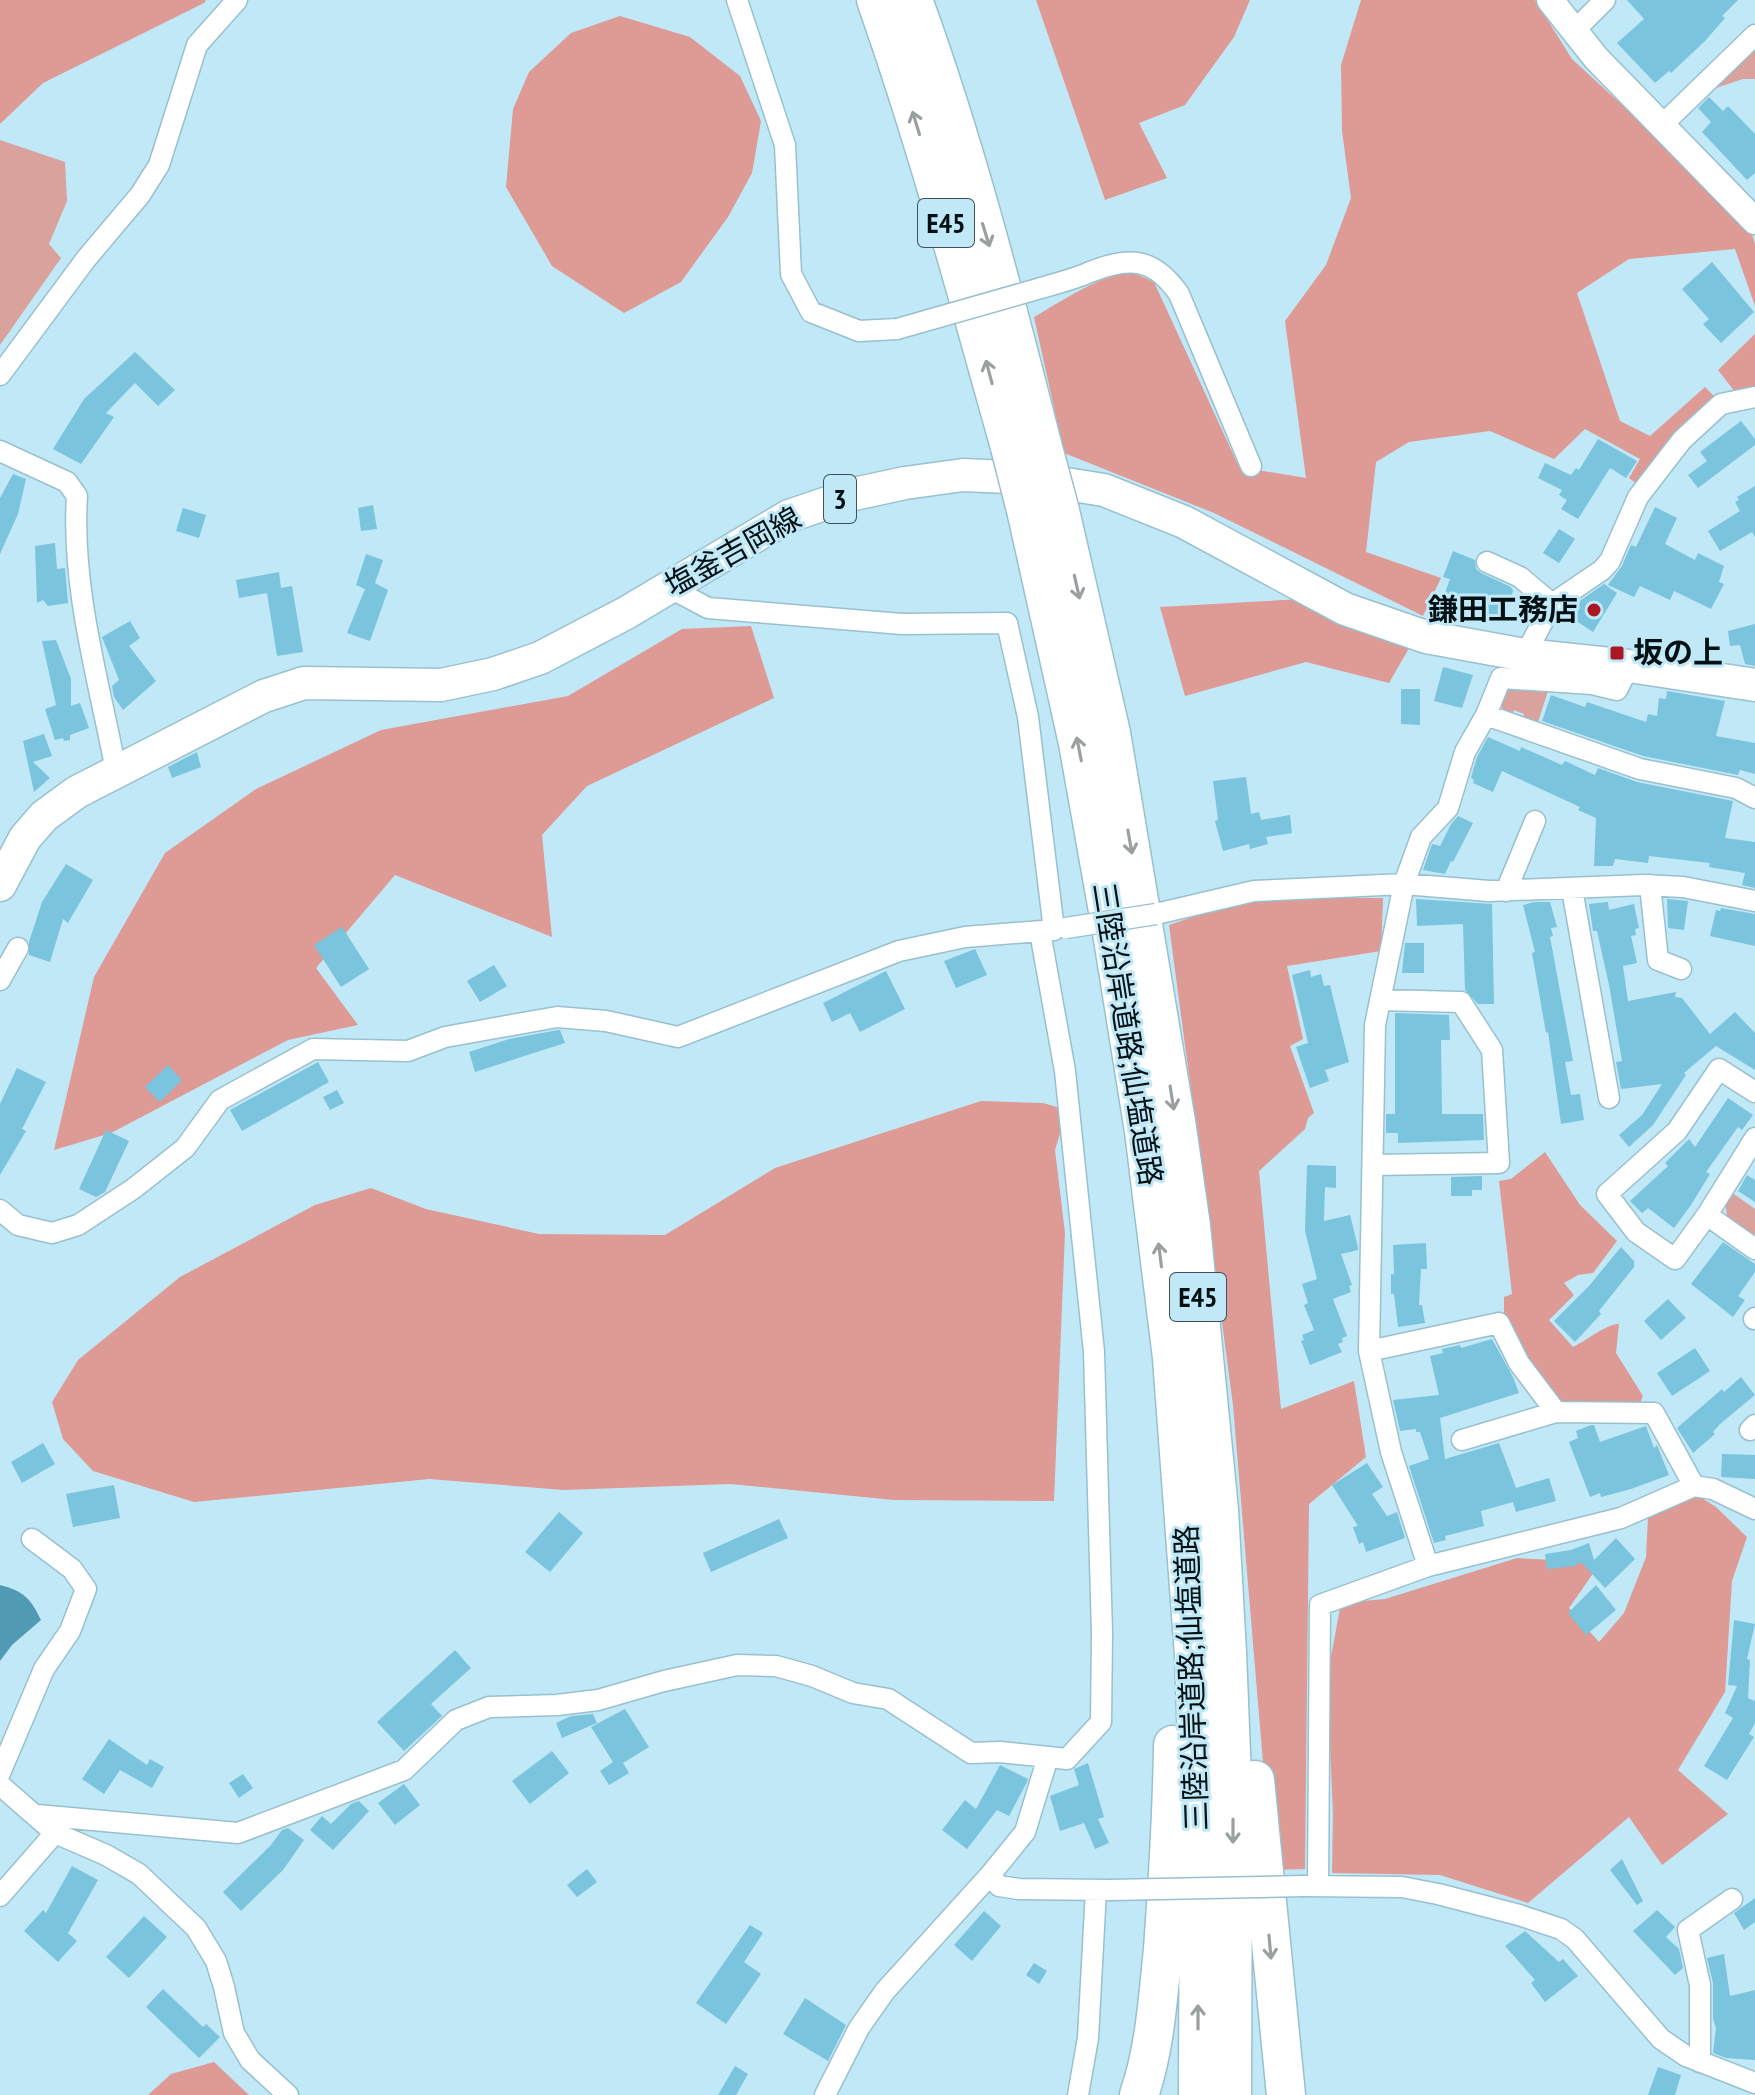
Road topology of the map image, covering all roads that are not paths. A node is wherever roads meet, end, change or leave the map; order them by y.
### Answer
1 (237, 0) edge
2 (737, 0) edge
3 (876, 0) edge
4 (913, 0) edge
5 (1550, 0) edge
6 (1605, 0) edge
7 (1574, 31) junction
8 (1755, 35) edge
9 (1662, 125) junction
10 (1755, 221) edge
11 (0, 375) edge
12 (1755, 397) edge
13 (1026, 446) junction
14 (0, 451) edge
15 (1251, 466) dead end
16 (1487, 562) dead end
17 (670, 588) junction
18 (1552, 604) junction
19 (1525, 655) junction
20 (1629, 666) junction
21 (1755, 685) edge
22 (1486, 715) junction
23 (116, 771) junction
24 (1755, 798) edge
25 (1535, 821) dead end
26 (1404, 884) junction
27 (0, 885) edge
28 (1650, 885) junction
29 (1572, 889) junction
30 (1506, 891) junction
31 (1755, 901) edge
32 (1054, 930) junction
33 (18, 948) dead end
34 (1681, 969) dead end
35 (0, 980) edge
36 (1380, 1000) junction
37 (1755, 1092) edge
38 (1609, 1098) dead end
39 (1755, 1138) edge
40 (1373, 1165) junction
41 (0, 1210) edge
42 (1707, 1215) junction
43 (1755, 1249) edge
44 (1187, 1349) junction
45 (1369, 1351) junction
46 (1556, 1412) junction
47 (1462, 1440) dead end
48 (1694, 1486) junction
49 (1755, 1509) edge
50 (32, 1539) dead end
51 (1428, 1566) junction
52 (1048, 1757) junction
53 (0, 1773) edge
54 (0, 1785) edge
55 (37, 1815) junction
56 (55, 1833) junction
57 (990, 1875) junction
58 (1311, 1886) junction
59 (1103, 1890) junction
60 (0, 1896) edge
61 (1732, 1899) dead end
62 (1700, 2062) junction
63 (1755, 2083) edge
64 (288, 2095) edge
65 (825, 2095) edge
66 (1078, 2095) edge
67 (1139, 2095) edge
68 (1198, 2095) edge
69 (1232, 2095) edge
70 (1286, 2095) edge

1 - 11 street
2 - 15 street, bridge
13 -> 3 highway, 三陸沿岸道路;仙塩道路 / E45
4 -> 13 highway, 三陸沿岸道路;仙塩道路 / E45
5 - 7 street
6 - 7 street
7 - 9 street
8 - 9 street
9 - 10 street
12 - 18 street
13 - 44 highway, 三陸沿岸道路;仙塩道路 / E45, bridge
14 - 23 street
16 - 18 street
17 - 19 main road, 塩釜吉岡線 / 3
17 - 23 main road, 塩釜吉岡線 / 3
17 - 32 street
18 - 19 street
19 - 20 main road, 塩釜吉岡線 / 3
20 - 21 main road, 塩釜吉岡線 / 3
20 - 22 street
22 - 24 street
22 - 26 street
23 - 27 main road, 塩釜吉岡線 / 3
25 - 30 street
26 - 30 street
26 - 32 street, bridge
26 - 36 street
28 - 29 street
28 - 31 street
28 - 34 street
29 - 30 street
29 - 38 street
32 - 41 street
32 - 52 street
33 - 35 street
36 - 40 street
36 - 40 street
37 - 42 street
39 - 42 street
40 - 45 street
42 - 43 street
44 - 67 highway
68 -> 44 highway, 三陸沿岸道路;仙塩道路 / E45
44 -> 69 highway, 三陸沿岸道路;仙塩道路 / E45
44 -> 70 highway
45 - 46 street
45 - 51 street
46 - 47 street
46 - 48 street
48 - 49 street
48 - 51 street
50 - 53 street
51 - 58 street
52 - 55 street
52 - 57 street
54 - 55 street
55 - 56 street
56 - 60 street
56 - 64 street
57 - 59 street
57 - 65 street
58 - 59 street, bridge
58 - 62 street
59 - 66 street
61 - 62 street
62 - 63 street

